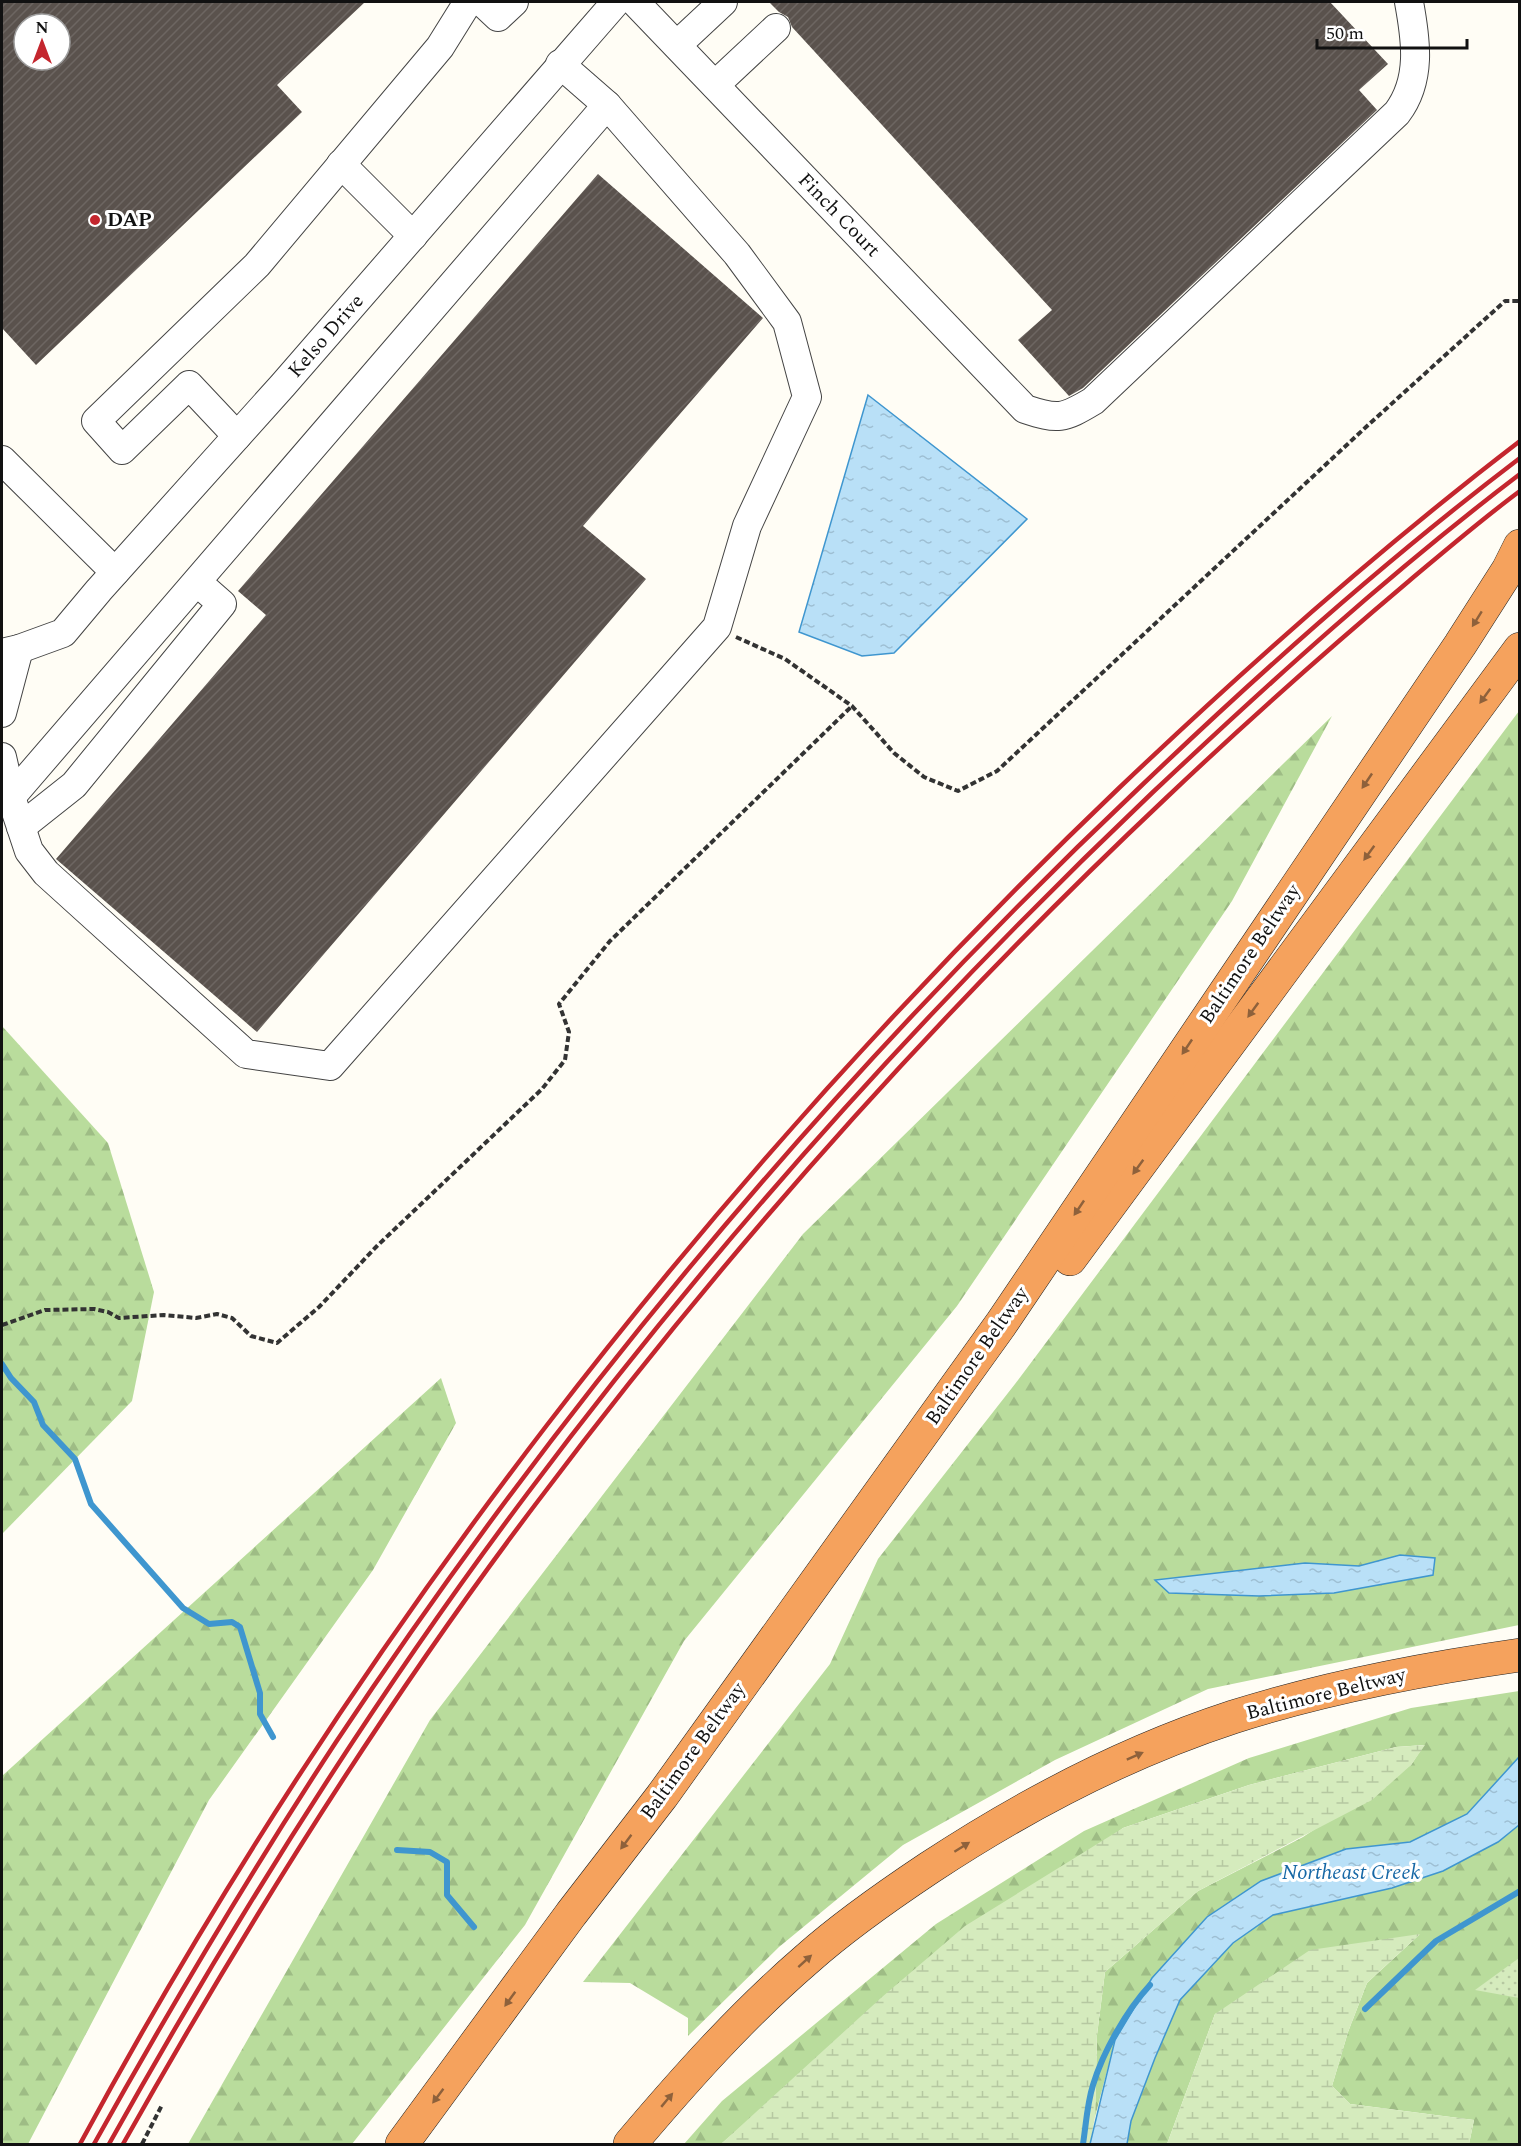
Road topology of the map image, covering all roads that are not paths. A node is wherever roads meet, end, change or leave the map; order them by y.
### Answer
1 (468, 2) edge
2 (482, 2) edge
3 (514, 2) edge
4 (616, 2) edge
5 (635, 2) edge
6 (723, 2) edge
7 (1409, 2) edge
8 (776, 27) dead end
9 (677, 45) junction
10 (561, 64) junction
11 (715, 85) junction
12 (607, 105) junction
13 (341, 164) junction
14 (412, 236) junction
15 (162, 357) junction
16 (189, 385) junction
17 (237, 436) junction
18 (2, 460) edge
19 (1514, 558) edge
20 (115, 572) junction
21 (197, 582) junction
22 (1520, 649) edge
23 (10, 651) edge
24 (2, 713) edge
25 (2, 757) edge
26 (11, 797) junction
27 (21, 827) junction
28 (1520, 1655) edge
29 (662, 1796) junction
30 (402, 2145) edge
31 (630, 2145) edge

1 - 13 street
2 - 3 street
4 - 10 street, Kelso Drive
5 - 9 street, Finch Court
6 - 9 street
7 - 11 street, Finch Court
8 - 11 street
9 - 11 street, Finch Court
10 - 12 street
10 - 14 street, Kelso Drive
12 - 21 street
12 - 27 street
13 - 14 street
13 - 15 street
14 - 17 street, Kelso Drive
15 - 16 street
15 - 16 street
16 - 17 street
17 - 20 street, Kelso Drive
18 - 20 street
19 -> 29 highway, Baltimore Beltway
20 - 23 street, Kelso Drive
21 - 26 street
21 - 27 street
22 -> 29 highway
23 - 24 street
25 - 26 street
26 - 27 street
31 -> 28 highway, Baltimore Beltway
29 -> 30 highway, Baltimore Beltway

